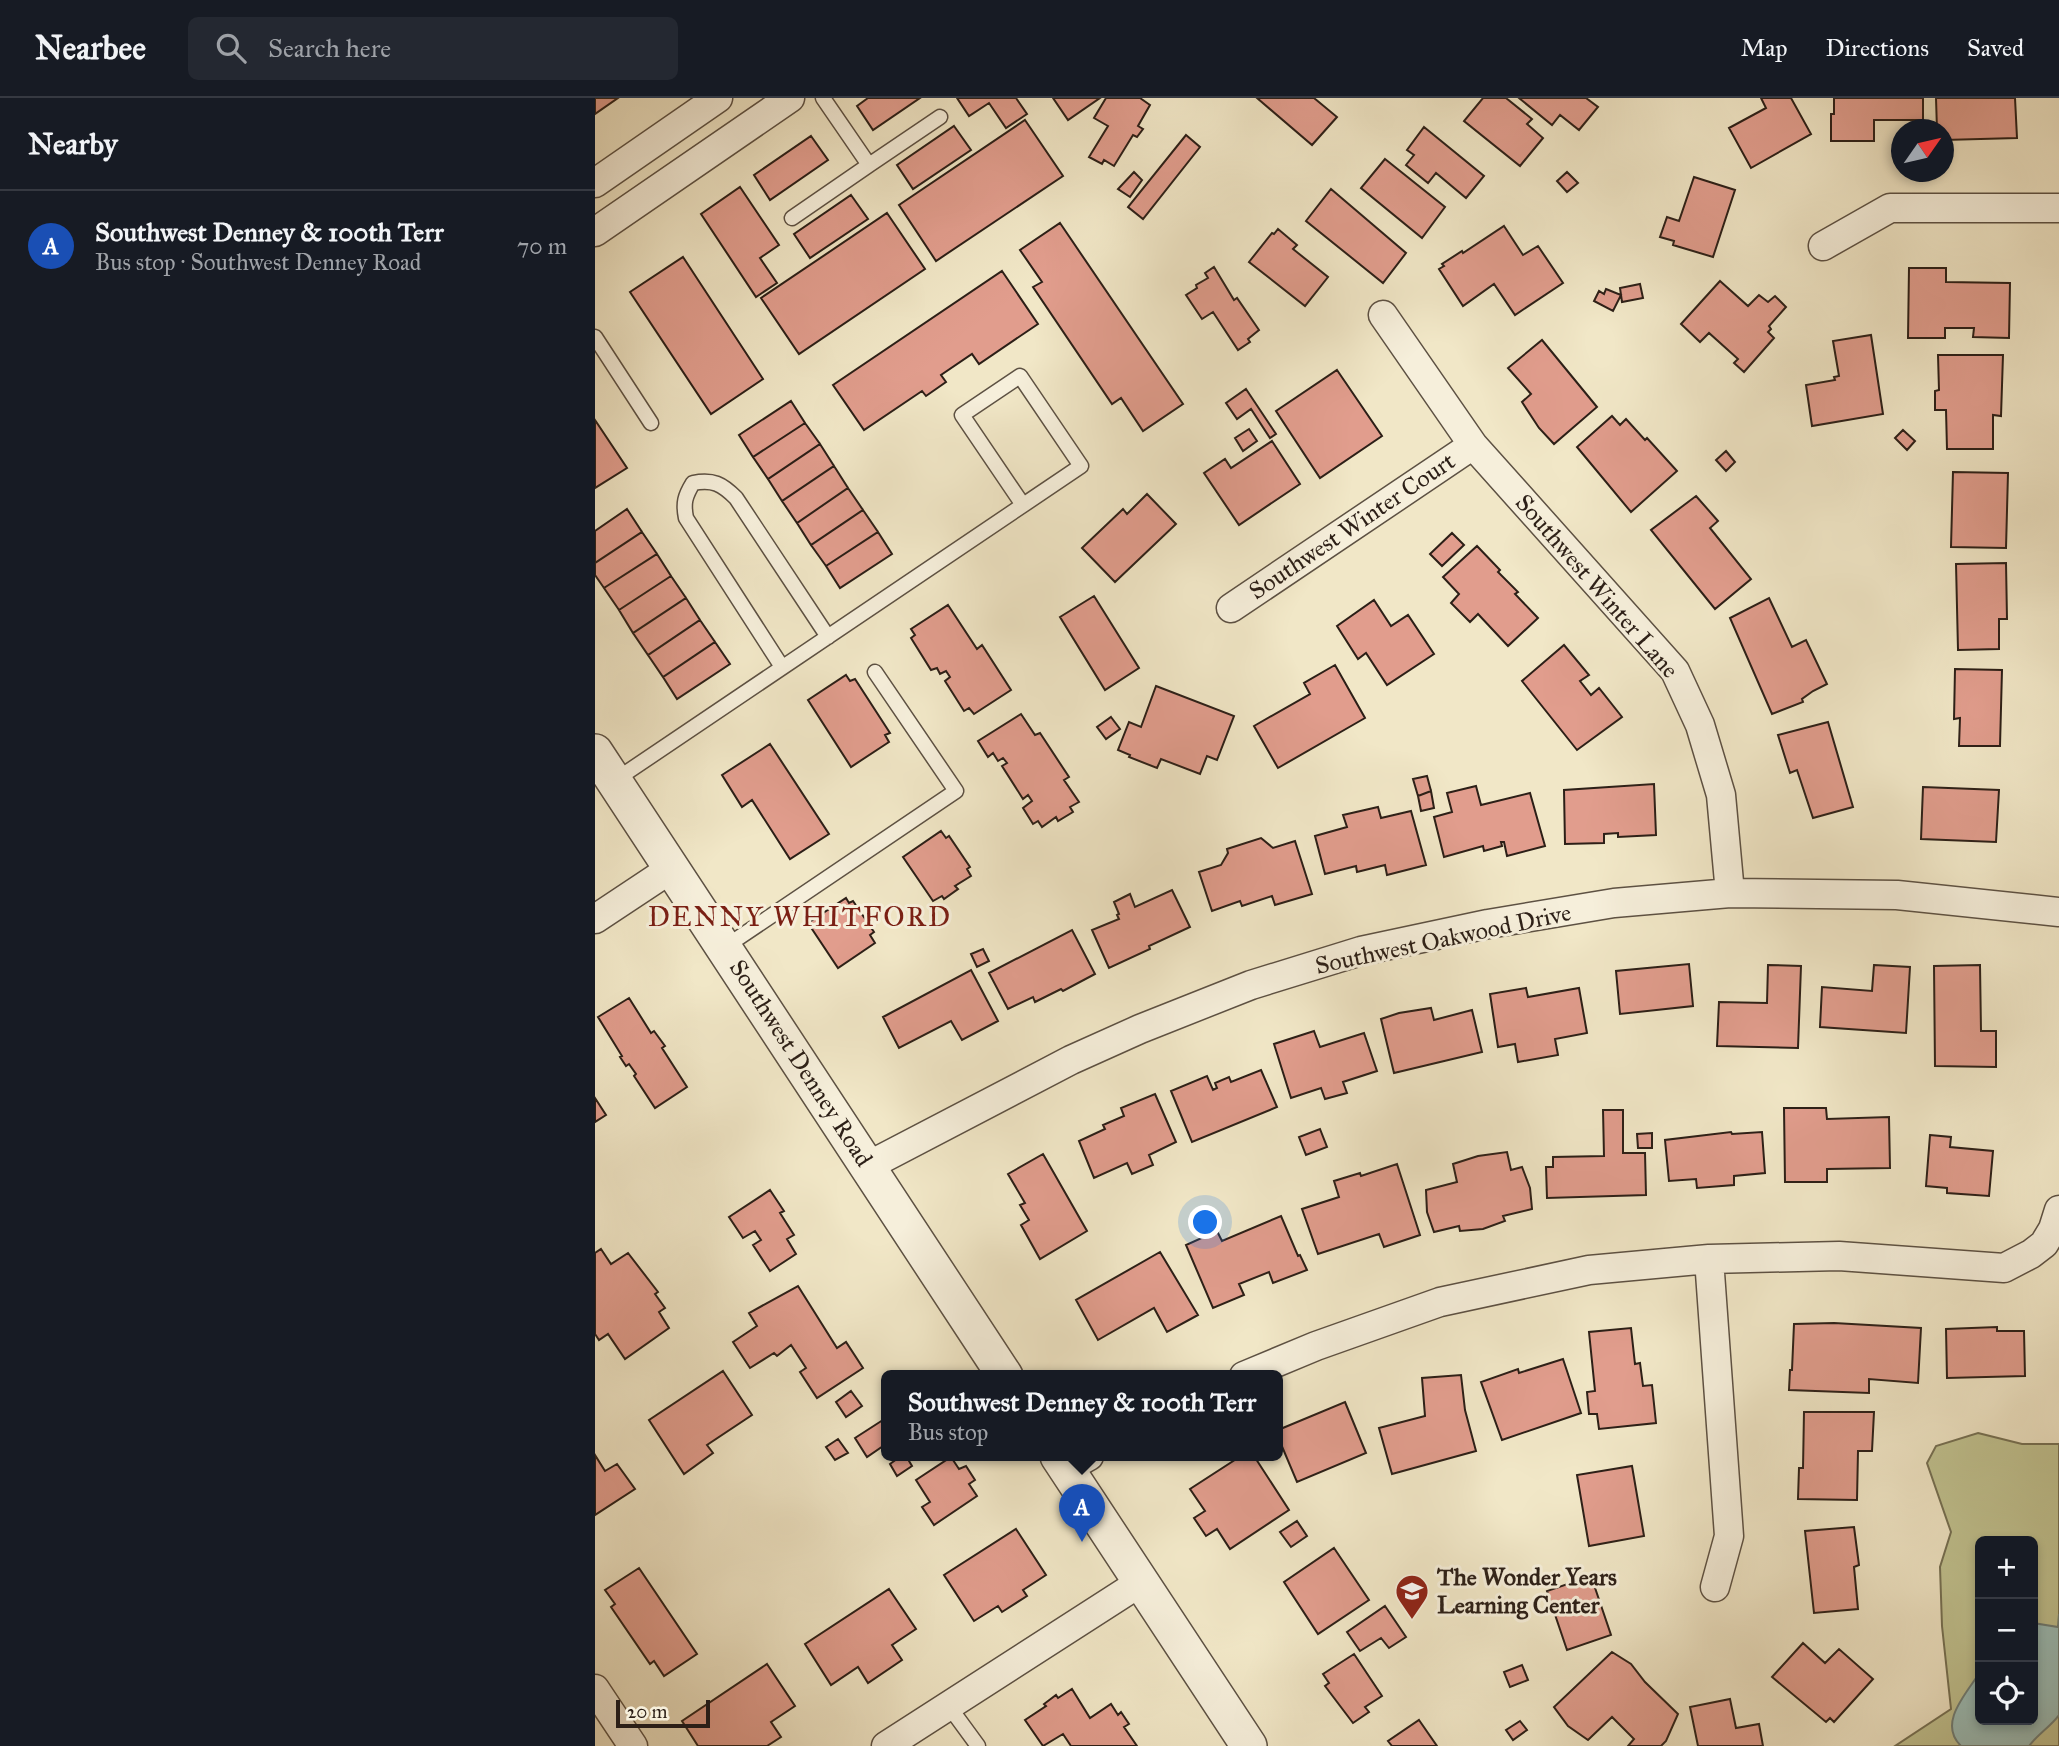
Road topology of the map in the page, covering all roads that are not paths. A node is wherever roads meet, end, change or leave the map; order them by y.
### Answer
1 (718, 98) edge
2 (790, 98) edge
3 (823, 98) edge
4 (940, 117) dead end
5 (869, 165) junction
6 (595, 183) edge
7 (2059, 208) edge
8 (792, 218) dead end
9 (595, 232) edge
10 (1822, 246) dead end
11 (1383, 315) dead end
12 (595, 337) edge
13 (651, 423) dead end
14 (1473, 445) junction
15 (1023, 505) junction
16 (1231, 608) dead end
17 (828, 637) junction
18 (782, 667) junction
19 (875, 672) dead end
20 (595, 752) edge
21 (614, 781) junction
22 (672, 869) junction
23 (1730, 893) junction
24 (2059, 912) edge
25 (595, 919) edge
26 (725, 947) junction
27 (868, 1166) junction
28 (2059, 1210) edge
29 (1709, 1259) junction
30 (1001, 1370) edge
31 (1258, 1370) edge
32 (1072, 1461) edge
33 (1142, 1582) junction
34 (1715, 1587) dead end
35 (595, 1689) edge
36 (948, 1705) junction
37 (633, 1746) edge
38 (886, 1746) edge
39 (978, 1746) edge
40 (1249, 1746) edge

1 - 6 street
2 - 9 street
3 - 5 lane
4 - 5 lane
5 - 8 lane
7 - 10 street
11 - 14 street, Southwest Winter Lane
12 - 13 lane
14 - 16 street, Southwest Winter Court
14 - 23 street, Southwest Winter Lane
15 - 15 lane
15 - 17 lane
17 - 18 lane
17 - 18 lane
18 - 21 lane
19 - 26 lane
20 - 21 street, Southwest Denney Road
21 - 22 street, Southwest Denney Road
22 - 25 street
22 - 26 street, Southwest Denney Road
23 - 24 street, Southwest Oakwood Drive
23 - 27 street, Southwest Oakwood Drive
26 - 27 street, Southwest Denney Road
27 - 30 street, Southwest Denney Road
28 - 29 street
29 - 31 street
29 - 34 street
32 - 33 street
33 - 36 street
33 - 40 street
35 - 37 street
36 - 38 street
36 - 39 lane

